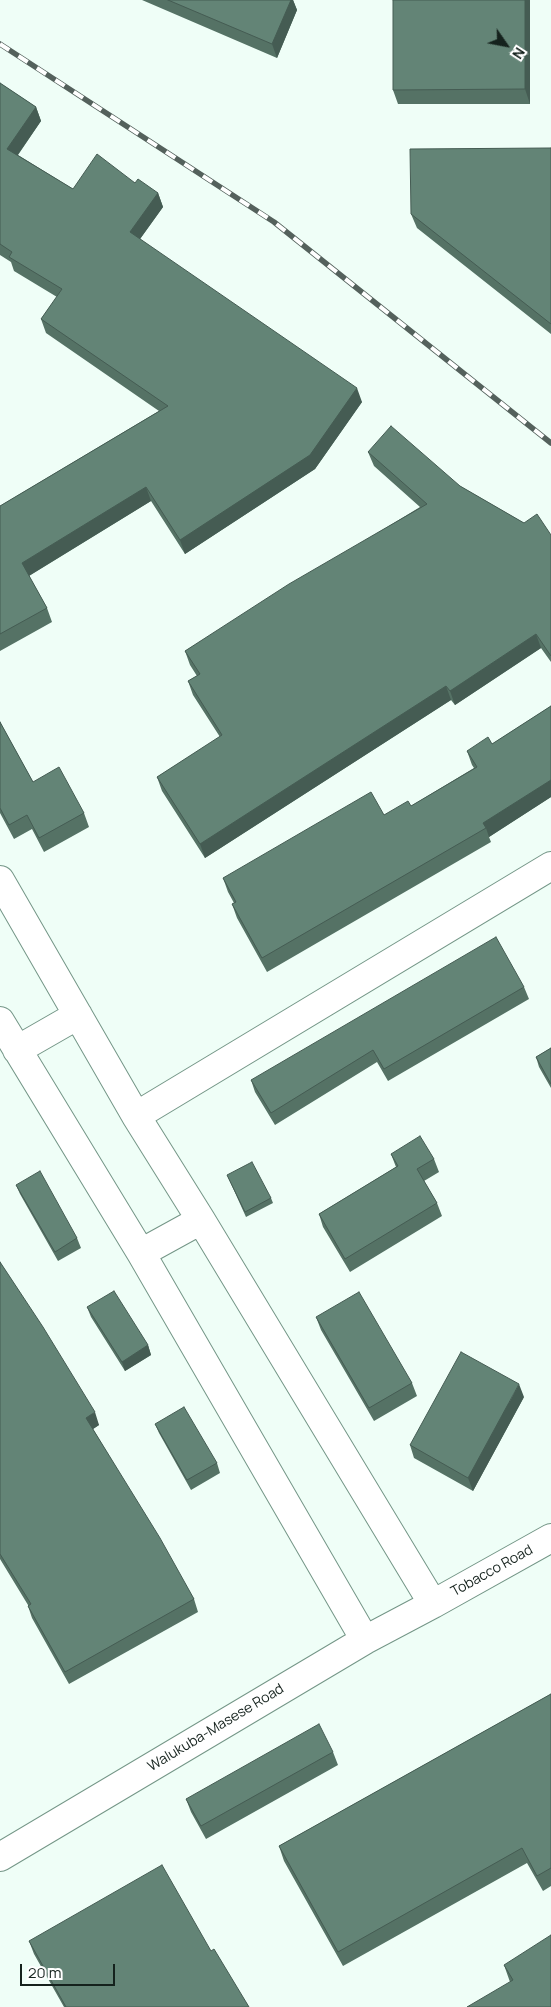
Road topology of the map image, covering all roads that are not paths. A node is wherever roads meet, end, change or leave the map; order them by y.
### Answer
1 (551, 866) edge
2 (0, 880) edge
3 (78, 1015) junction
4 (0, 1021) edge
5 (17, 1050) junction
6 (136, 1116) junction
7 (201, 1220) junction
8 (141, 1253) junction
9 (551, 1538) edge
10 (434, 1604) junction
11 (364, 1640) junction
12 (0, 1856) edge

1 - 6 street
2 - 3 street
3 - 5 street
3 - 6 street
4 - 5 street
5 - 8 street
6 - 7 street
7 - 8 street
7 - 10 street
8 - 11 street
9 - 10 street, Tobacco Road
10 - 11 street, Walukuba-Masese Road
11 - 12 street, Walukuba-Masese Road

